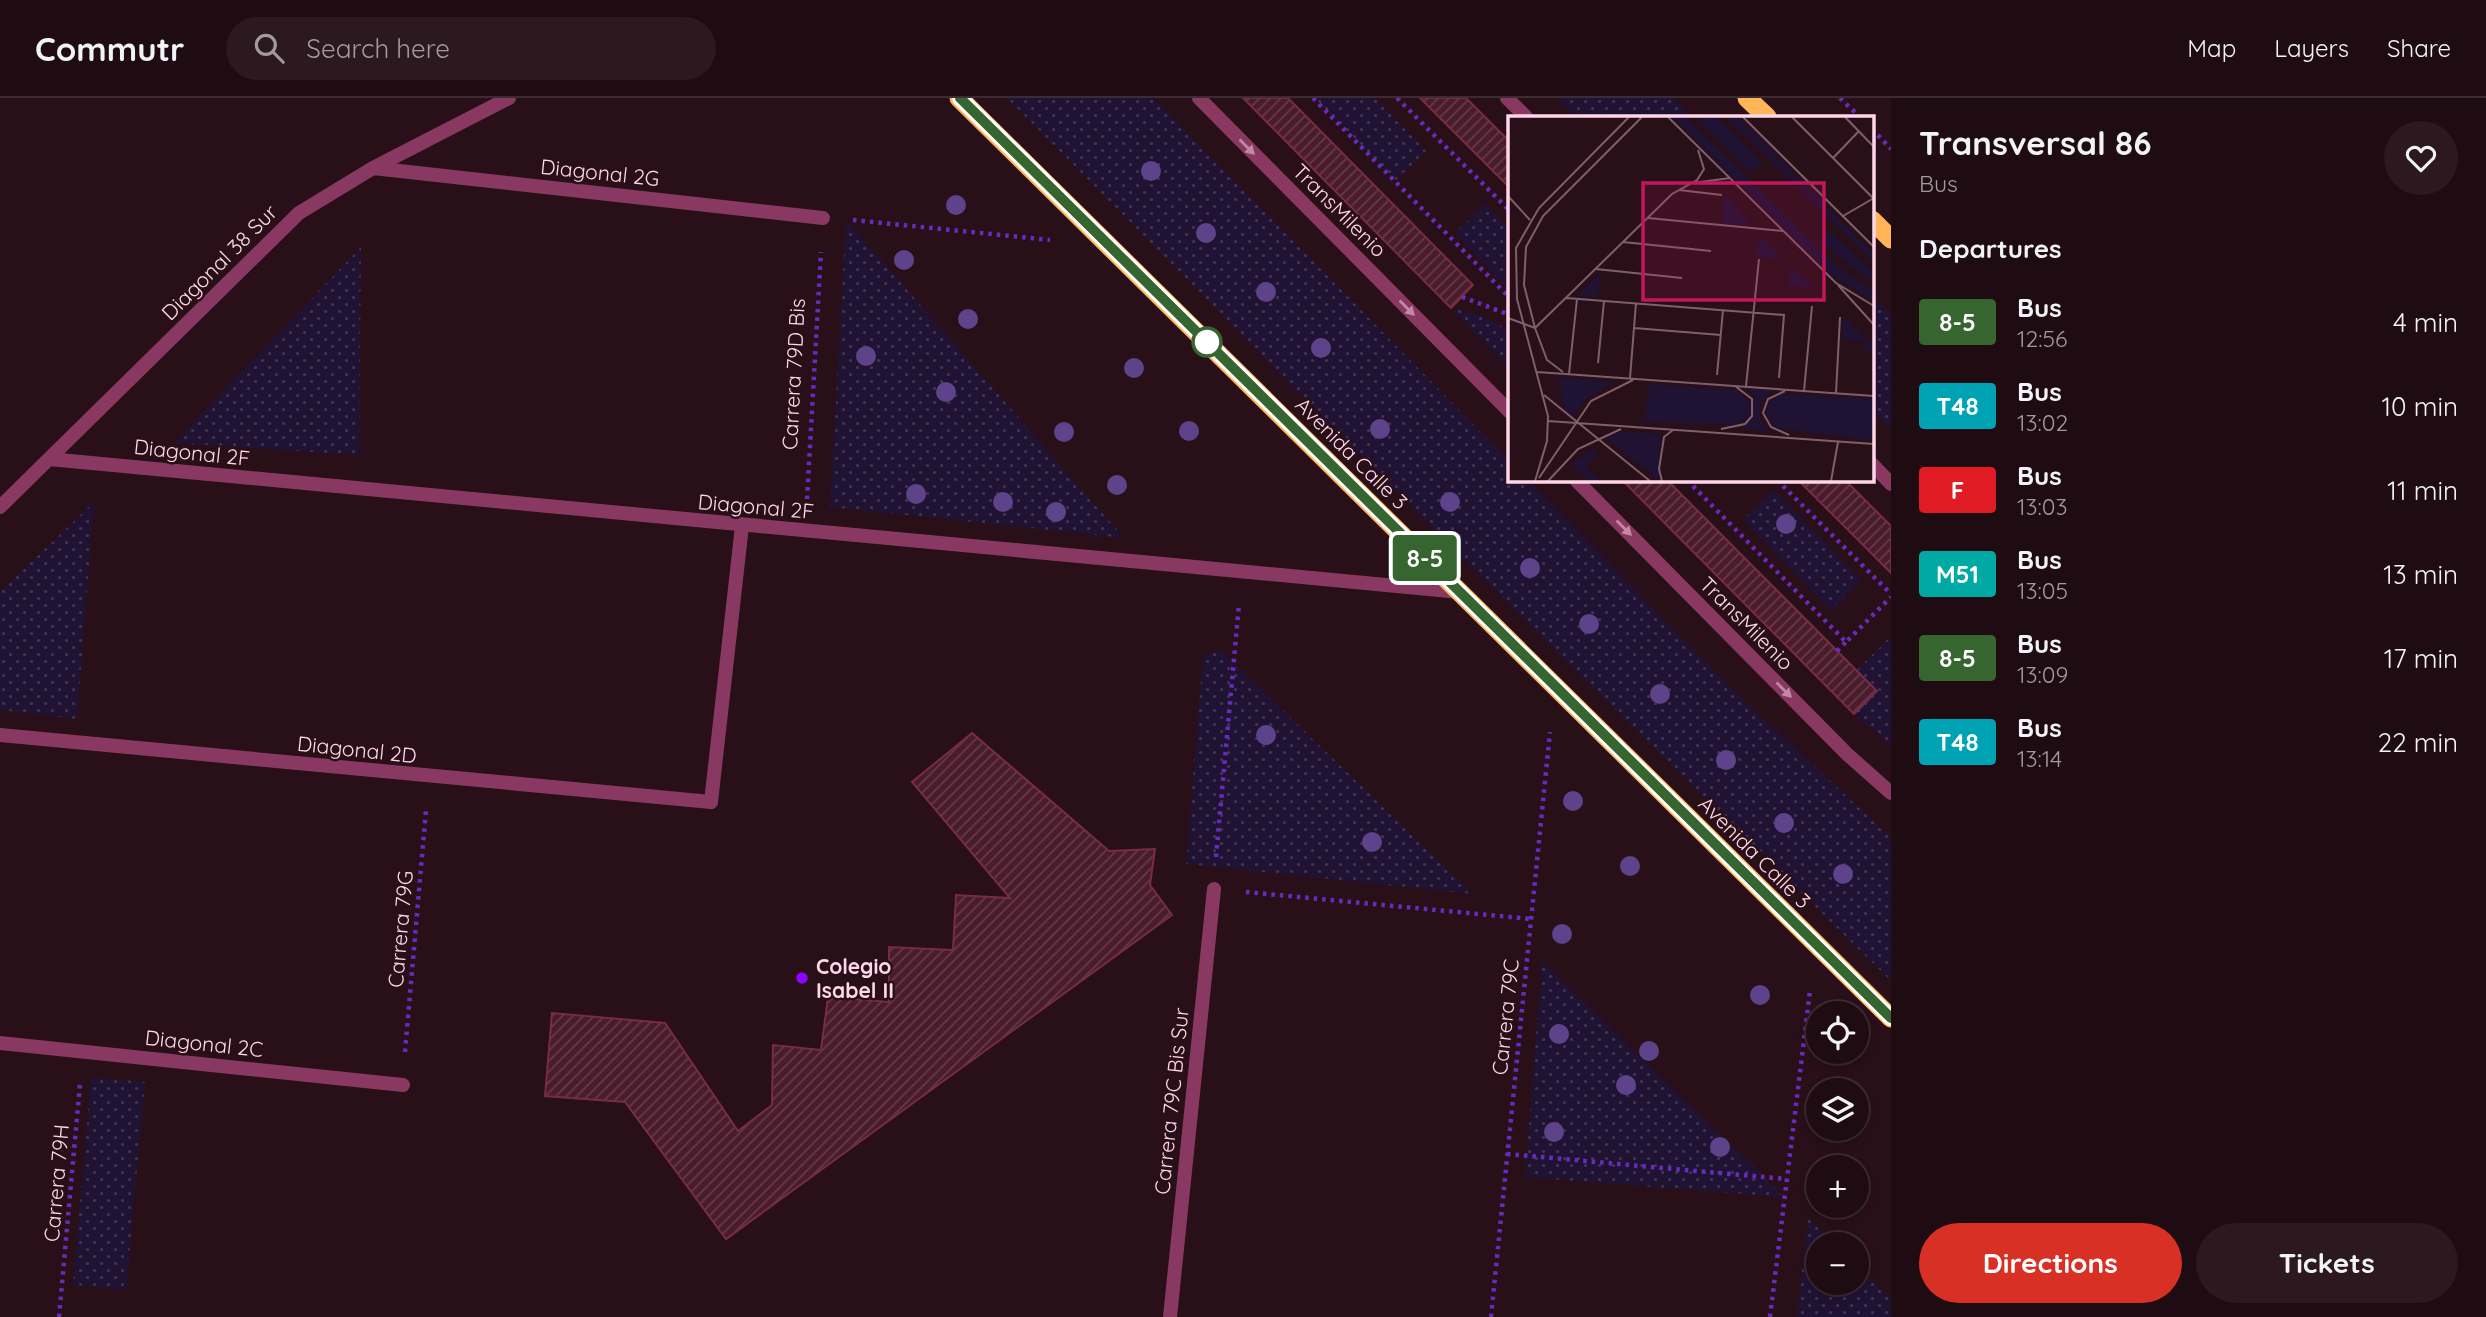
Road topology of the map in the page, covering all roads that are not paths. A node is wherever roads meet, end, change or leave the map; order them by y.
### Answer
1 (960, 98) edge
2 (1199, 98) edge
3 (1507, 98) edge
4 (1747, 98) edge
5 (510, 99) edge
6 (1525, 116) edge
7 (1766, 116) edge
8 (373, 168) junction
9 (823, 218) road end
10 (1874, 222) edge
11 (1891, 239) edge
12 (1508, 410) edge
13 (49, 459) junction
14 (1874, 466) edge
15 (1577, 481) edge
16 (1891, 484) edge
17 (0, 507) edge
18 (742, 526) junction
19 (1460, 592) junction
20 (0, 735) edge
21 (1891, 793) edge
22 (1214, 889) road end
23 (1891, 1018) edge
24 (0, 1043) edge
25 (403, 1085) road end
26 (1170, 1317) edge

1 - 19 highway, Avenida Calle 3
2 -> 12 street, TransMilenio
3 - 6 street
4 - 7 highway
5 - 8 street, Diagonal 38 Sur
8 - 9 street, Diagonal 2G
8 - 13 street, Diagonal 38 Sur
10 - 11 highway
13 - 17 street, Diagonal 38 Sur
13 - 18 street, Diagonal 2F
14 - 16 street
15 -> 21 street, TransMilenio
18 - 19 street, Diagonal 2F
18 - 20 street, Diagonal 2D
19 - 23 highway, Avenida Calle 3
22 - 26 street, Carrera 79C Bis Sur
24 - 25 street, Diagonal 2C

